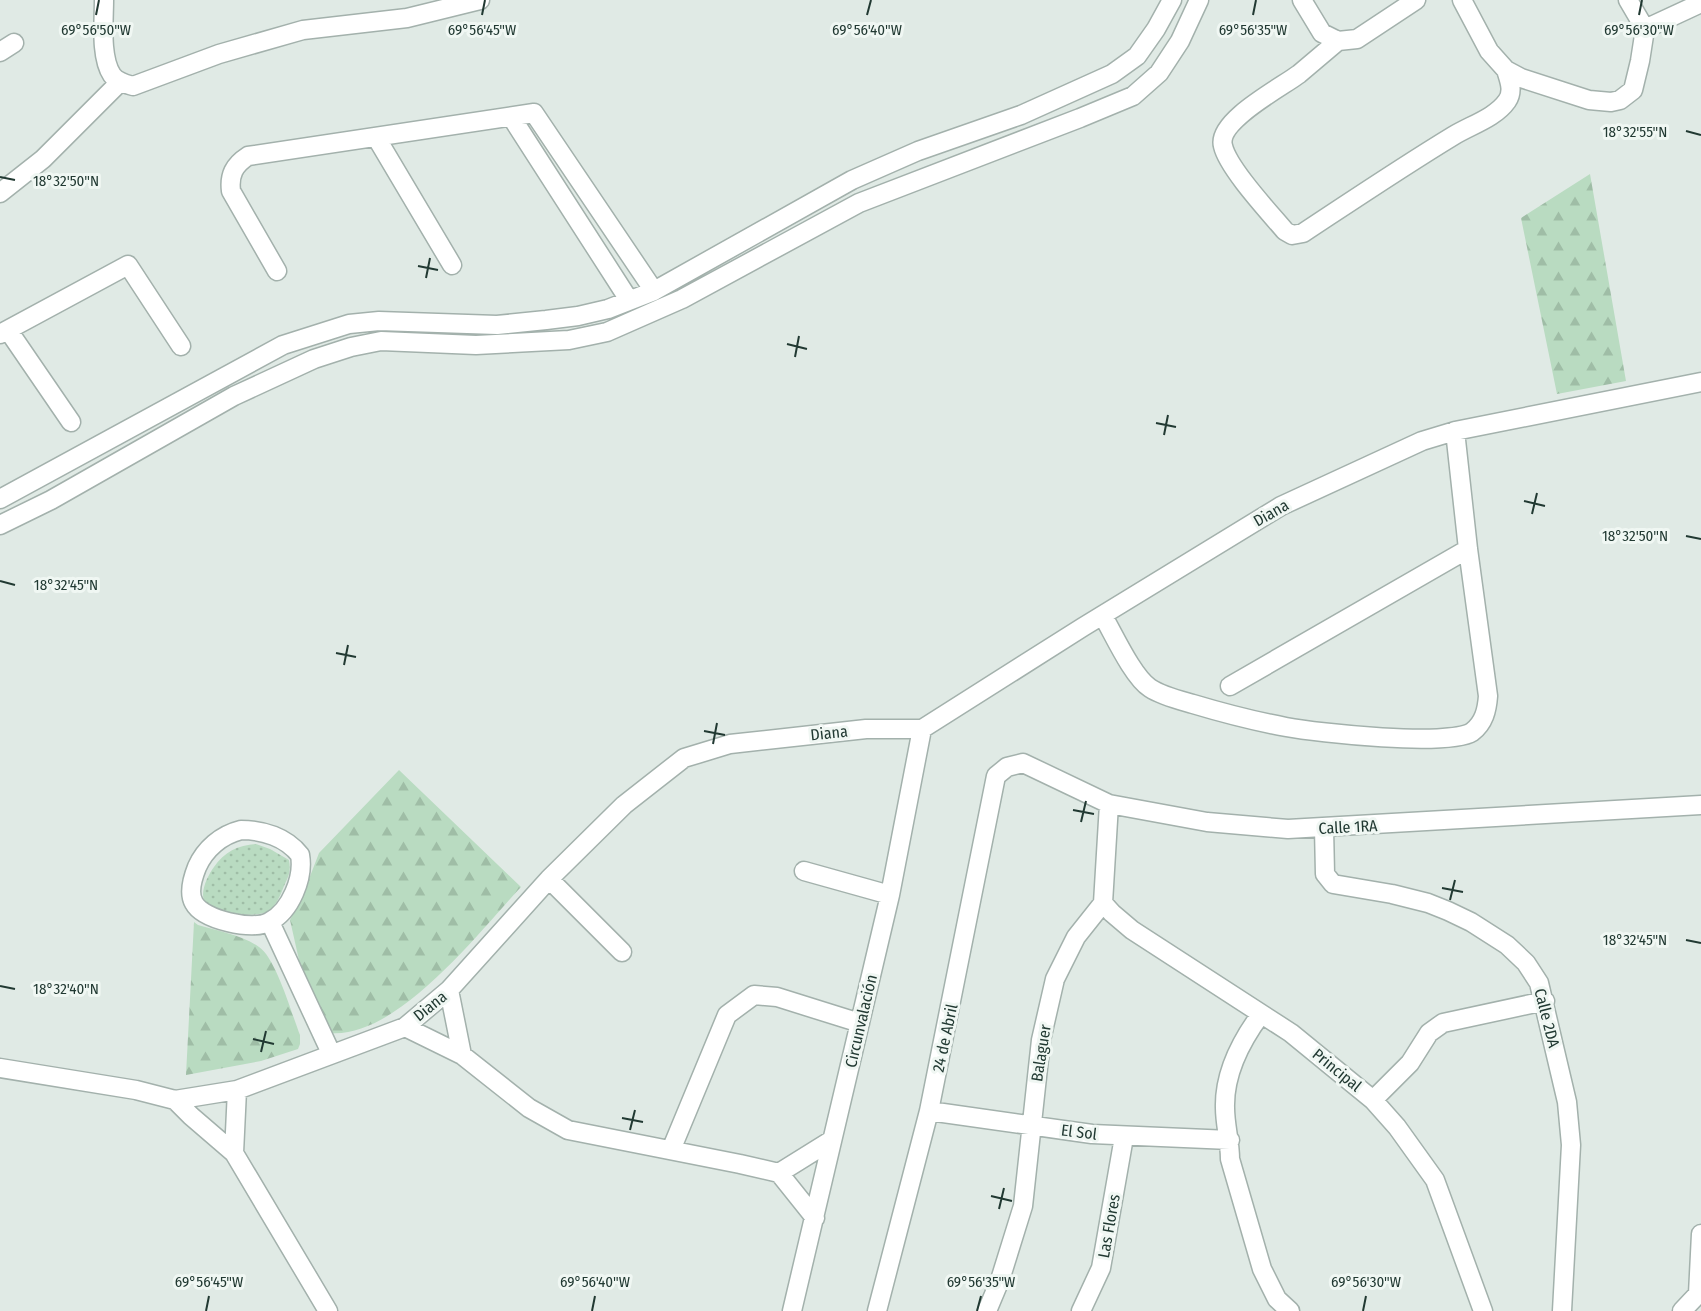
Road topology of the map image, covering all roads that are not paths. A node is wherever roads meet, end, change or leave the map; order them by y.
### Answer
1 (105, 0) edge
2 (480, 0) edge
3 (1172, 0) edge
4 (1198, 0) edge
5 (1302, 0) edge
6 (1416, 0) edge
7 (1462, 0) edge
8 (1628, 0) edge
9 (1701, 3) edge
10 (1645, 29) junction
11 (1338, 41) junction
12 (1506, 70) junction
13 (120, 82) junction
14 (512, 118) junction
15 (376, 137) junction
16 (0, 193) edge
17 (452, 265) dead end
18 (277, 271) dead end
19 (654, 291) junction
20 (629, 300) junction
21 (4, 332) edge
22 (182, 346) dead end
23 (1701, 382) edge
24 (71, 422) dead end
25 (1455, 431) junction
26 (0, 499) edge
27 (0, 525) edge
28 (1468, 549) junction
29 (1103, 616) junction
30 (1230, 686) dead end
31 (922, 729) junction
32 (1007, 767) joint
33 (1109, 804) junction
34 (1701, 805) edge
35 (1324, 828) junction
36 (804, 872) dead end
37 (549, 879) junction
38 (890, 895) junction
39 (1103, 903) junction
40 (270, 922) junction
41 (622, 952) dead end
42 (449, 990) junction
43 (1545, 1001) junction
44 (1261, 1014) junction
45 (860, 1023) junction
46 (405, 1027) junction
47 (331, 1053) junction
48 (462, 1055) junction
49 (0, 1068) edge
50 (237, 1090) junction
51 (176, 1100) junction
52 (1373, 1100) junction
53 (929, 1111) junction
54 (1031, 1126) junction
55 (1124, 1137) junction
56 (832, 1140) junction
57 (1230, 1140) junction
58 (671, 1150) junction
59 (234, 1153) junction
60 (779, 1173) junction
61 (815, 1218) junction
62 (1701, 1234) edge
63 (328, 1311) edge
64 (792, 1311) edge
65 (877, 1311) edge
66 (987, 1311) edge
67 (1081, 1311) edge
68 (1290, 1311) edge
69 (1483, 1311) edge
70 (1562, 1311) edge
71 (1682, 1311) edge

1 - 13 street
2 - 13 street
3 - 19 street
4 - 27 street
5 - 11 street
6 - 11 street
7 - 12 street
8 - 10 street
9 - 10 street
10 - 12 street
11 - 12 street
13 - 16 street
14 - 15 street
14 - 19 street
14 - 20 street
15 - 17 street
15 - 18 street
19 - 20 street
20 - 26 street
21 - 22 street
21 - 24 street
23 - 25 street, Diana
25 - 28 street
25 - 29 street, Diana
28 - 29 street
28 - 30 street
29 - 31 street, Diana
31 - 37 street, Diana
31 - 38 street, Circunvalación
32 - 33 street, Calle 1RA
32 - 53 street, 24 de Abril
33 - 35 street, Calle 1RA
33 - 39 street
34 - 35 street, Calle 1RA
35 - 43 street, Calle 2DA
36 - 38 street
37 - 41 street
37 - 42 street, Diana
38 - 45 street, Circunvalación
39 - 44 street, Principal
39 - 54 street, Balaguer
40 - 40 street
40 - 47 street
42 - 46 street, Diana
42 - 48 street
43 - 52 street
43 - 70 street, Calle 2DA
44 - 52 street, Principal
44 - 57 street
45 - 56 street, Circunvalación
45 - 58 street
46 - 47 street, Diana
46 - 48 street
47 - 50 street, Diana
48 - 58 street
49 - 51 street, Diana
50 - 51 street, Diana
50 - 59 street
51 - 59 street
52 - 69 street, Principal
53 - 54 street, El Sol
53 - 65 street, 24 de Abril
54 - 55 street, El Sol
54 - 66 street, Balaguer
55 - 57 street, El Sol
55 - 67 street, Las Flores
56 - 60 street
56 - 61 street, Circunvalación
57 - 68 street
58 - 60 street
59 - 63 street
60 - 61 street
61 - 64 street, Circunvalación
62 - 71 street

